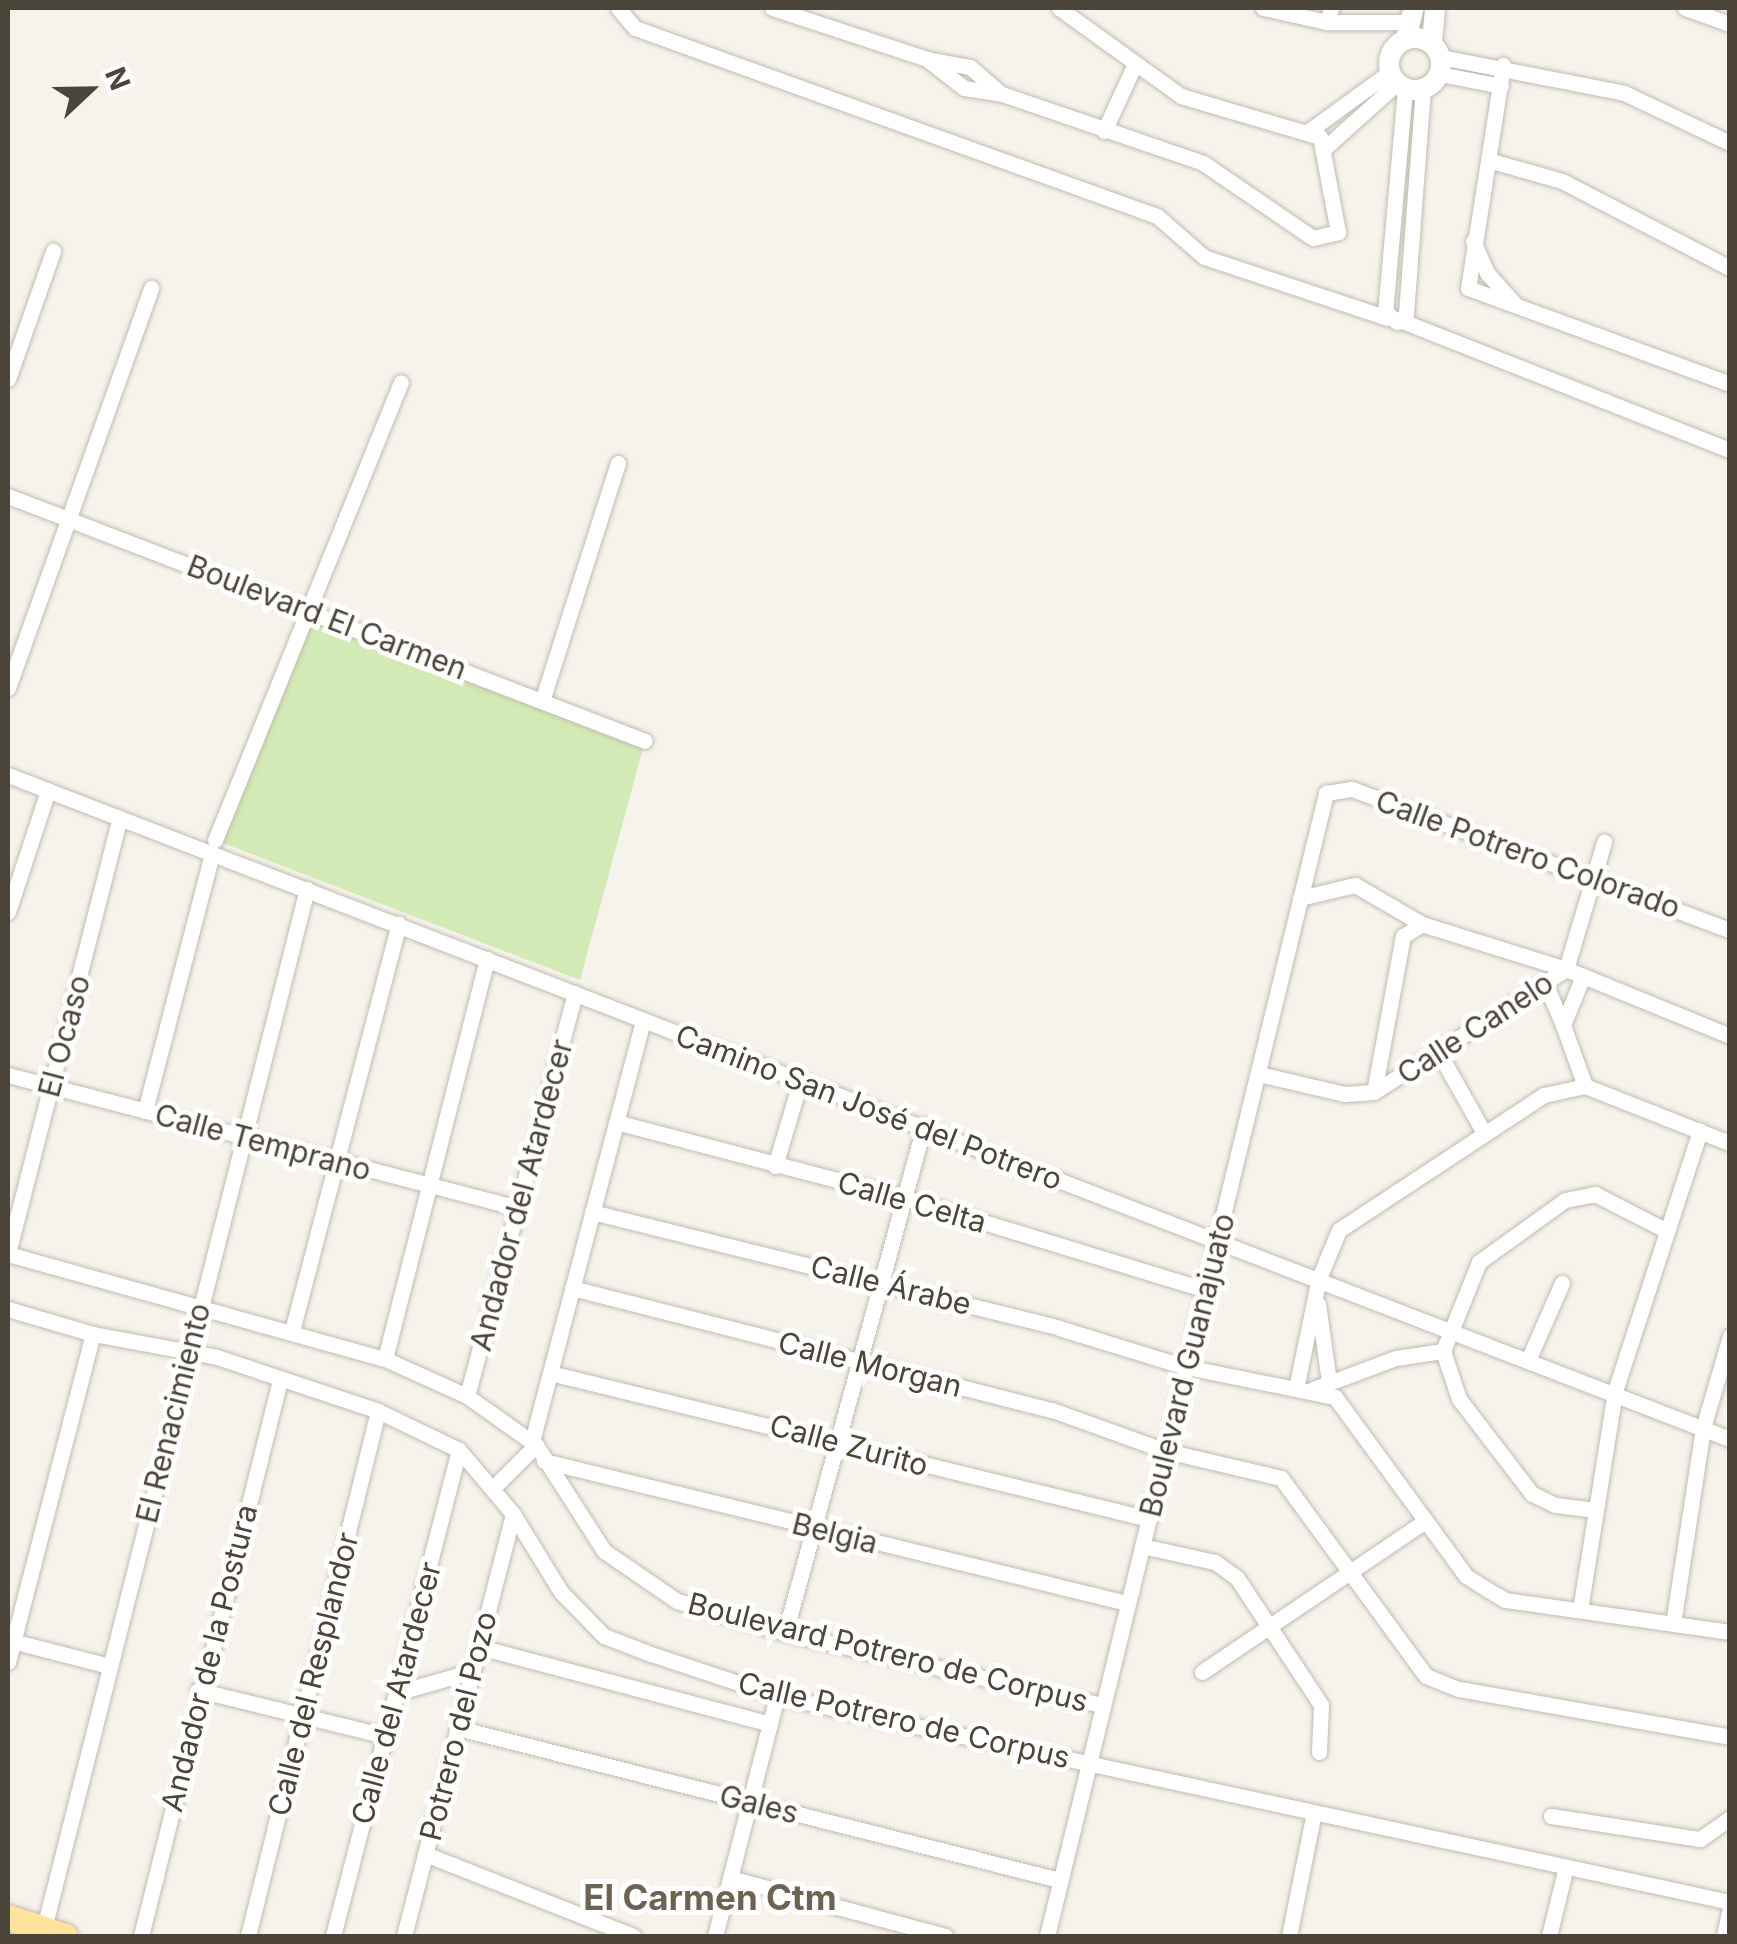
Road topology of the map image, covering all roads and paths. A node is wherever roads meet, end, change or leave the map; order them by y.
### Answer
1 (618, 8) edge
2 (772, 8) edge
3 (1060, 8) edge
4 (1263, 8) edge
5 (1435, 8) edge
6 (1685, 8) edge
7 (1329, 15) edge
8 (1410, 23) edge
9 (1730, 24) edge
10 (1438, 58) junction
11 (1503, 65) junction
12 (1134, 66) junction
13 (1404, 83) junction
14 (1502, 86) junction
15 (1104, 130) junction
16 (1310, 130) junction
17 (1730, 142) edge
18 (1326, 146) junction
19 (1488, 160) junction
20 (1394, 192) junction
21 (1416, 196) junction
22 (1473, 241) junction
23 (52, 251) dead end
24 (1730, 268) edge
25 (151, 288) dead end
26 (1514, 302) junction
27 (1394, 320) junction
28 (8, 378) edge
29 (401, 382) dead end
30 (1730, 384) edge
31 (1730, 450) edge
32 (618, 463) dead end
33 (8, 496) edge
34 (68, 519) junction
35 (309, 609) junction
36 (8, 688) edge
37 (542, 701) junction
38 (645, 741) dead end
39 (8, 775) edge
40 (48, 790) junction
41 (1326, 794) joint
42 (120, 818) junction
43 (1604, 842) dead end
44 (213, 847) junction
45 (1594, 877) junction
46 (306, 889) junction
47 (1300, 898) junction
48 (8, 912) edge
49 (400, 924) junction
50 (1422, 924) junction
51 (1730, 930) edge
52 (487, 959) junction
53 (1566, 969) junction
54 (1583, 976) junction
55 (1545, 983) junction
56 (575, 993) junction
57 (642, 1020) junction
58 (1563, 1025) junction
59 (1730, 1036) edge
60 (1439, 1053) junction
61 (1260, 1074) junction
62 (8, 1075) edge
63 (801, 1080) junction
64 (50, 1086) junction
65 (1584, 1086) junction
66 (1374, 1092) junction
67 (145, 1111) junction
68 (616, 1122) junction
69 (924, 1126) junction
70 (1483, 1130) junction
71 (1700, 1131) junction
72 (243, 1136) junction
73 (1730, 1143) edge
74 (337, 1161) junction
75 (775, 1166) junction
76 (430, 1185) junction
77 (905, 1198) junction
78 (518, 1208) junction
79 (592, 1212) junction
80 (1662, 1229) junction
81 (1218, 1240) junction
82 (8, 1254) edge
83 (882, 1282) junction
84 (1317, 1284) junction
85 (1562, 1284) dead end
86 (572, 1288) junction
87 (1206, 1290) junction
88 (8, 1309) edge
89 (199, 1310) junction
90 (292, 1331) junction
91 (1450, 1332) junction
92 (93, 1334) junction
93 (1730, 1336) edge
94 (187, 1348) junction
95 (1444, 1351) junction
96 (1528, 1358) junction
97 (385, 1359) junction
98 (860, 1362) junction
99 (1186, 1367) junction
100 (550, 1374) junction
101 (280, 1380) junction
102 (1297, 1384) junction
103 (1321, 1385) junction
104 (1615, 1391) junction
105 (467, 1396) junction
106 (378, 1411) junction
107 (1703, 1428) junction
108 (1730, 1438) edge
109 (534, 1443) junction
110 (838, 1443) junction
111 (459, 1450) junction
112 (1166, 1451) junction
113 (542, 1461) junction
114 (493, 1488) junction
115 (1596, 1510) junction
116 (513, 1514) junction
117 (1148, 1518) junction
118 (1425, 1521) junction
119 (814, 1528) junction
120 (1142, 1546) junction
121 (1350, 1576) junction
122 (1128, 1603) junction
123 (1580, 1610) junction
124 (1673, 1624) junction
125 (1268, 1630) junction
126 (1730, 1632) edge
127 (785, 1634) junction
128 (10, 1640) edge
129 (479, 1647) junction
130 (8, 1662) edge
131 (109, 1666) junction
132 (472, 1671) junction
133 (1202, 1672) dead end
134 (198, 1690) junction
135 (396, 1694) junction
136 (777, 1696) junction
137 (1102, 1705) junction
138 (302, 1716) junction
139 (770, 1724) junction
140 (458, 1728) junction
141 (385, 1736) junction
142 (1730, 1737) edge
143 (1319, 1752) dead end
144 (1088, 1756) junction
145 (750, 1802) junction
146 (1314, 1812) junction
147 (1551, 1816) dead end
148 (1730, 1818) edge
149 (426, 1854) junction
150 (1566, 1867) junction
151 (730, 1878) junction
152 (1059, 1880) junction
153 (1730, 1906) edge
154 (8, 1917) edge
155 (50, 1934) edge
156 (141, 1936) edge
157 (248, 1936) edge
158 (333, 1936) edge
159 (404, 1936) edge
160 (633, 1936) edge
161 (715, 1936) edge
162 (945, 1936) edge
163 (1046, 1936) edge
164 (1290, 1936) edge
165 (1549, 1936) edge
166 (1724, 1936) edge

1 - 27 street
2 - 15 street
3 - 12 street
4 - 7 street
5 - 10 street
6 - 9 street
7 - 8 street
8 - 10 street
8 - 13 street
10 - 11 street
10 - 13 street
10 - 14 street
11 - 14 street
11 - 17 street
12 - 15 street
12 - 16 street
13 - 16 street
13 - 18 street
13 - 20 street
13 - 21 street
14 - 19 street
15 - 18 street
16 - 18 street
19 - 22 street
19 - 24 street
20 - 21 street
20 - 27 street
21 - 27 street
22 - 26 street
22 - 26 street
23 - 28 street
25 - 34 street
26 - 30 street
27 - 31 street
29 - 35 street
32 - 37 street
33 - 34 street, Boulevard El Carmen
34 - 35 street, Boulevard El Carmen
34 - 36 street
35 - 37 street, Boulevard El Carmen
35 - 44 street
37 - 38 street, Boulevard El Carmen
39 - 40 street, Camino San José del Potrero
40 - 42 street, Camino San José del Potrero
40 - 48 street
41 - 45 street, Calle Potrero Colorado
41 - 47 street, Boulevard Guanajuato
42 - 44 street, Camino San José del Potrero
42 - 64 street, El Ocaso
43 - 45 street, Calle Canelo
44 - 46 street, Camino San José del Potrero
44 - 67 street
45 - 51 street, Calle Potrero Colorado
45 - 53 street, Calle Canelo
46 - 49 street, Camino San José del Potrero
46 - 72 street, El Renacimiento
47 - 50 street
47 - 61 street, Boulevard Guanajuato
49 - 52 street, Camino San José del Potrero
49 - 74 street
50 - 53 street
50 - 66 street, Calle Canelo
52 - 56 street, Camino San José del Potrero
52 - 76 street
53 - 54 street
53 - 55 street, Calle Canelo
54 - 58 street
54 - 59 street
55 - 58 street
55 - 60 street, Calle Canelo
56 - 57 street, Camino San José del Potrero
56 - 78 street, Andador del Atardecer
57 - 63 street, Camino San José del Potrero
57 - 68 street
58 - 65 street
60 - 66 street, Calle Canelo
60 - 70 street
61 - 66 street, Calle Canelo
61 - 81 street, Boulevard Guanajuato
62 - 64 street, Calle Temprano
63 - 69 street, Camino San José del Potrero
63 - 75 street
64 - 67 street, Calle Temprano
64 - 82 street, El Ocaso
65 - 70 street
65 - 71 street
67 - 72 street, Calle Temprano
68 - 75 street, Calle Celta
68 - 79 street
69 - 77 street
69 - 81 street, Camino San José del Potrero
70 - 84 street
71 - 73 street
71 - 80 street
72 - 74 street, Calle Temprano
72 - 89 street, El Renacimiento
74 - 76 street, Calle Temprano
74 - 90 street
75 - 77 street, Calle Celta
76 - 78 street, Calle Temprano
76 - 97 street
77 - 83 street
77 - 87 street, Calle Celta
78 - 105 street, Andador del Atardecer
79 - 83 street, Calle Árabe
79 - 86 street
80 - 91 street
80 - 104 street
81 - 84 street, Camino San José del Potrero
81 - 87 street, Boulevard Guanajuato
82 - 89 street
83 - 98 street
83 - 99 street, Calle Árabe
84 - 91 street, Camino San José del Potrero
84 - 102 street
84 - 103 street
85 - 96 street
86 - 98 street, Calle Morgan
86 - 100 street
87 - 99 street, Boulevard Guanajuato
88 - 92 street, Calle Potrero de Corpus
89 - 90 street
89 - 94 street, El Renacimiento
90 - 97 street
91 - 95 street
91 - 96 street, Camino San José del Potrero
92 - 94 street, Calle Potrero de Corpus
92 - 128 street
93 - 107 street
94 - 101 street, Calle Potrero de Corpus
94 - 131 street, El Renacimiento
95 - 103 street
95 - 115 street
96 - 104 street, Camino San José del Potrero
97 - 105 street
98 - 110 street
98 - 112 street, Calle Morgan
99 - 102 street, Calle Árabe
99 - 112 street, Boulevard Guanajuato
100 - 109 street
100 - 110 street, Calle Zurito
101 - 106 street, Calle Potrero de Corpus
101 - 134 street, Andador de la Postura
102 - 103 street, Calle Árabe
103 - 118 street, Calle Árabe
104 - 107 street, Camino San José del Potrero
104 - 115 street
105 - 109 street
106 - 111 street, Calle Potrero de Corpus
106 - 138 street, Calle del Resplandor
107 - 108 street, Camino San José del Potrero
107 - 124 street
109 - 113 street, Boulevard Potrero de Corpus
109 - 114 street
110 - 117 street, Calle Zurito
110 - 119 street
111 - 114 street, Calle Potrero de Corpus
111 - 135 street, Calle del Atardecer
112 - 117 street, Boulevard Guanajuato
112 - 121 street, Calle Morgan
113 - 119 street, Belgia
113 - 127 street, Boulevard Potrero de Corpus
114 - 116 street, Calle Potrero de Corpus
115 - 123 street
116 - 129 street, Potrero del Pozo
116 - 136 street, Calle Potrero de Corpus
117 - 120 street, Boulevard Guanajuato
118 - 121 street
118 - 123 street, Calle Árabe
119 - 122 street, Belgia
119 - 127 street
120 - 122 street, Boulevard Guanajuato
120 - 125 street
121 - 125 street
121 - 142 street, Calle Morgan
122 - 137 street, Boulevard Guanajuato
123 - 124 street, Calle Árabe
124 - 126 street, Calle Árabe
125 - 133 street
125 - 143 street
127 - 137 street, Boulevard Potrero de Corpus
128 - 130 street
128 - 131 street
129 - 132 street, Potrero del Pozo
129 - 139 street
131 - 155 street, El Renacimiento
132 - 135 street
132 - 140 street, Potrero del Pozo
134 - 138 street
134 - 156 street, Andador de la Postura
135 - 141 street, Calle del Atardecer
136 - 139 street
136 - 144 street, Calle Potrero de Corpus
137 - 144 street, Boulevard Guanajuato
138 - 141 street
138 - 157 street, Calle del Resplandor
139 - 145 street
140 - 145 street, Gales
140 - 149 street, Potrero del Pozo
141 - 158 street, Calle del Atardecer
144 - 146 street, Calle Potrero de Corpus
144 - 152 street, Boulevard Guanajuato
145 - 151 street
145 - 152 street, Gales
146 - 150 street, Calle Potrero de Corpus
146 - 164 street
147 - 148 street
149 - 159 street, Potrero del Pozo
149 - 160 street
150 - 153 street, Calle Potrero de Corpus
150 - 165 street
151 - 161 street
151 - 162 street
152 - 163 street, Boulevard Guanajuato
153 - 166 street
154 - 155 main road

